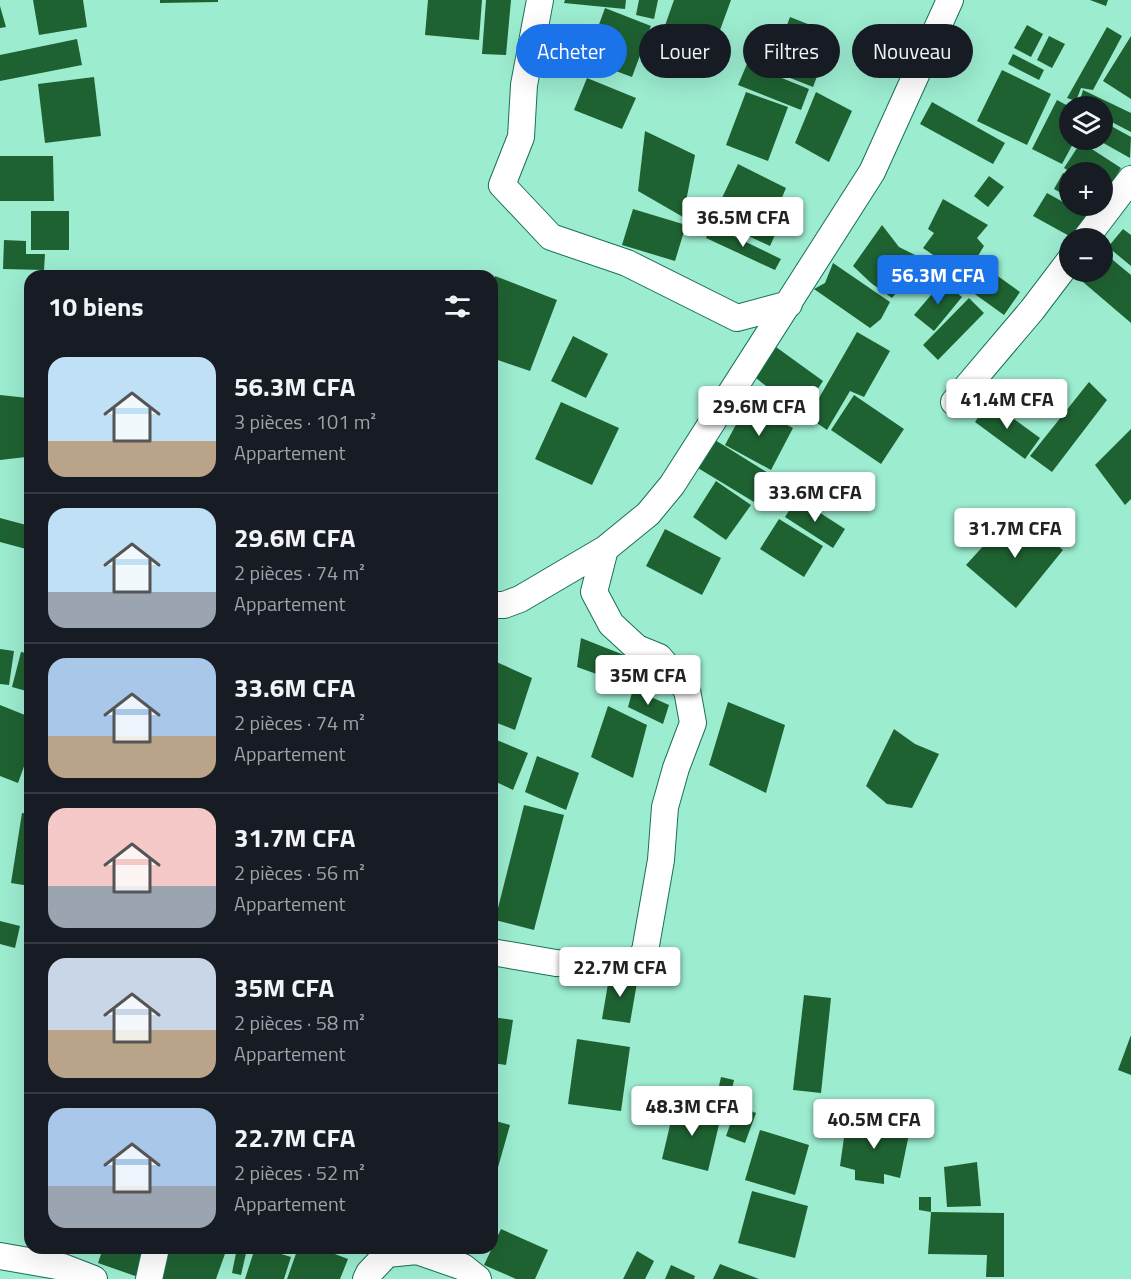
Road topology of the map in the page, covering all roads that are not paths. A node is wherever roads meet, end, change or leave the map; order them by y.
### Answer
1 (540, 0) edge
2 (950, 0) edge
3 (1131, 179) edge
4 (1094, 228) edge
5 (1059, 274) edge
6 (789, 304) junction
7 (954, 402) dead end
8 (605, 549) junction
9 (498, 604) edge
10 (498, 953) edge
11 (155, 1254) edge
12 (387, 1254) edge
13 (426, 1254) edge
14 (0, 1256) edge
15 (94, 1279) edge
16 (149, 1279) edge
17 (366, 1279) edge
18 (478, 1279) edge

1 - 6 street
2 - 6 street
3 - 4 street
5 - 7 street
6 - 8 street
8 - 9 street
8 - 10 street
11 - 16 street
12 - 17 street
13 - 18 street
14 - 15 street

